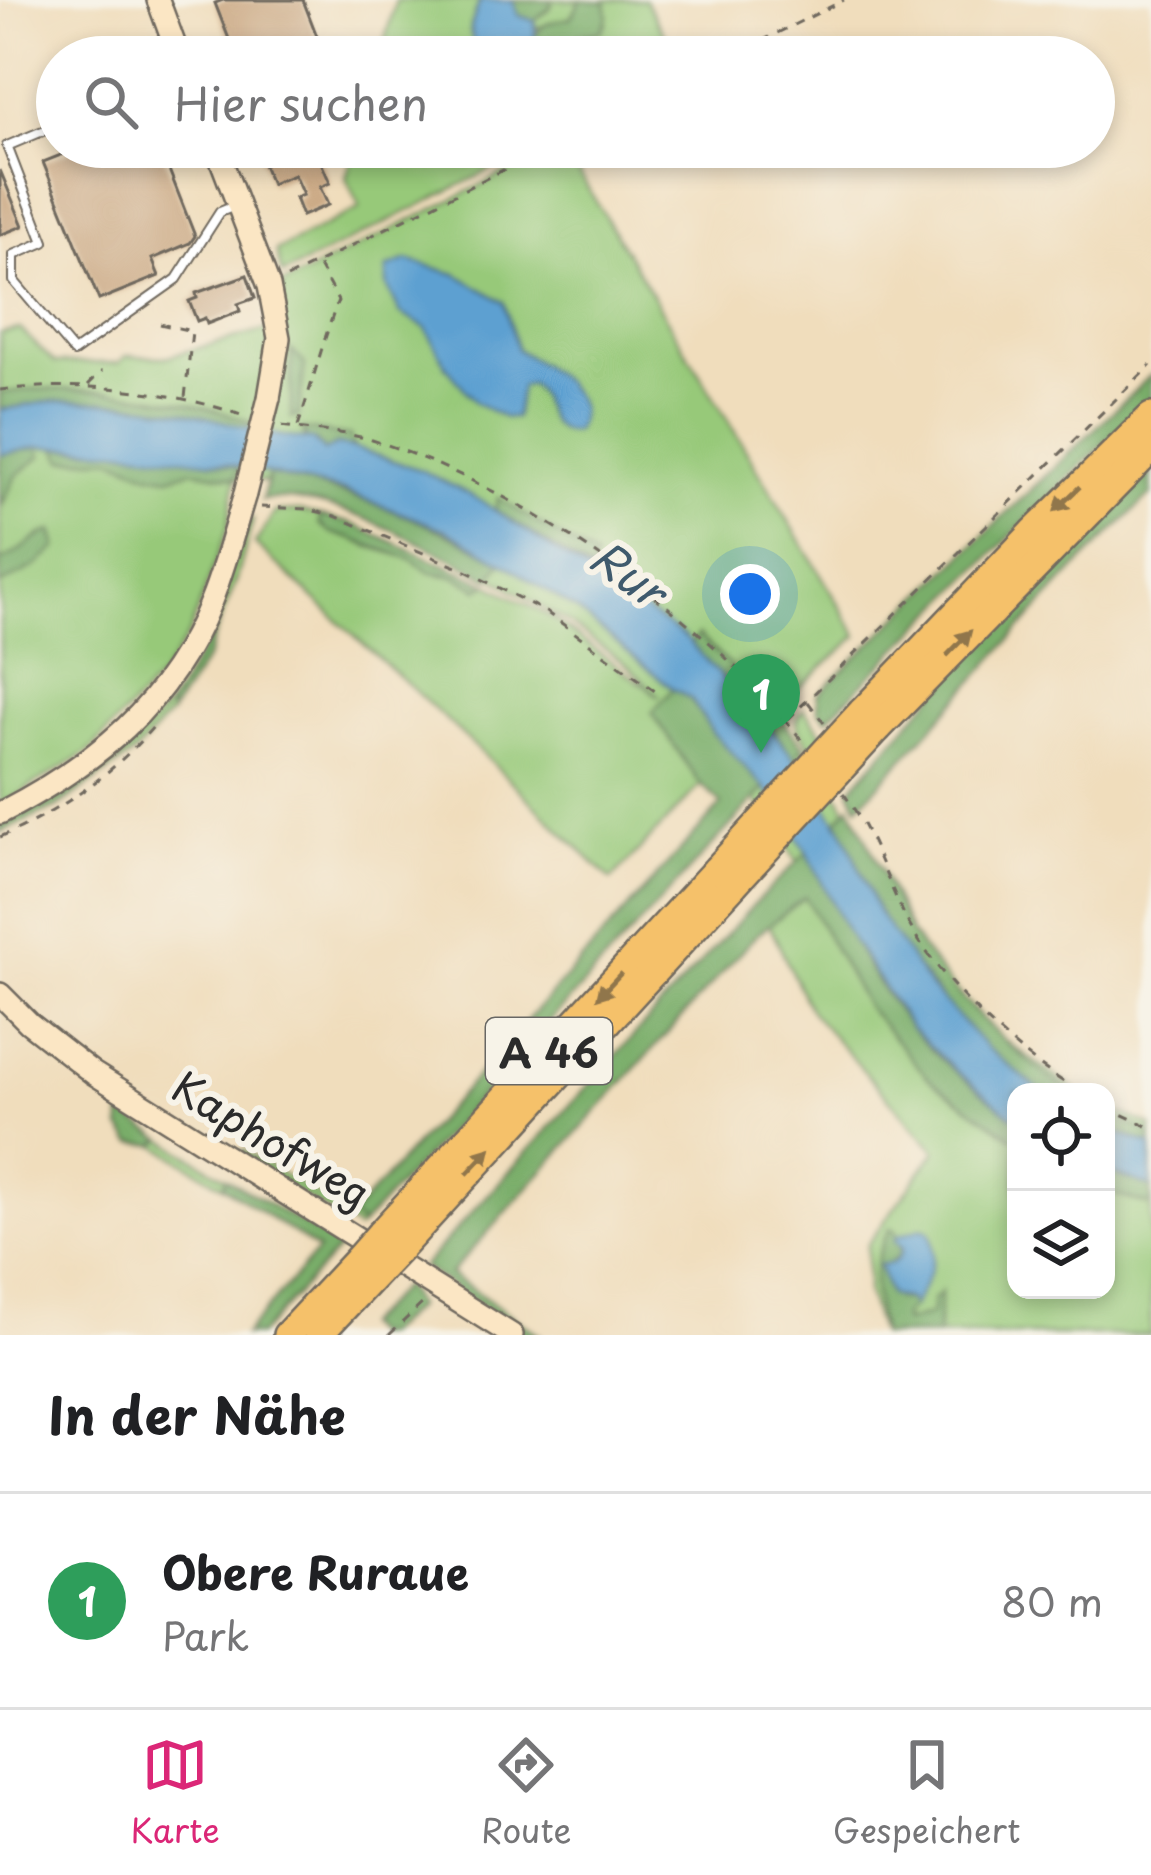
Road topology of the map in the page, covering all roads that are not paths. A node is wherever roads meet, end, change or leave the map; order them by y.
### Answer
1 (158, 0) edge
2 (171, 36) edge
3 (36, 134) edge
4 (224, 168) edge
5 (238, 204) junction
6 (1151, 418) edge
7 (1151, 448) edge
8 (870, 720) junction
9 (0, 813) edge
10 (0, 994) edge
11 (368, 1265) junction
12 (287, 1335) edge
13 (318, 1335) edge
14 (512, 1335) edge

1 - 2 main road
3 - 5 lane
4 - 5 main road
5 - 9 main road, bridge
6 -> 8 highway, A 46
8 -> 7 highway, A 46
8 - 11 highway, A 46, bridge
10 - 14 main road, Kaphofweg
11 - 12 highway, A 46
11 - 13 highway, A 46

